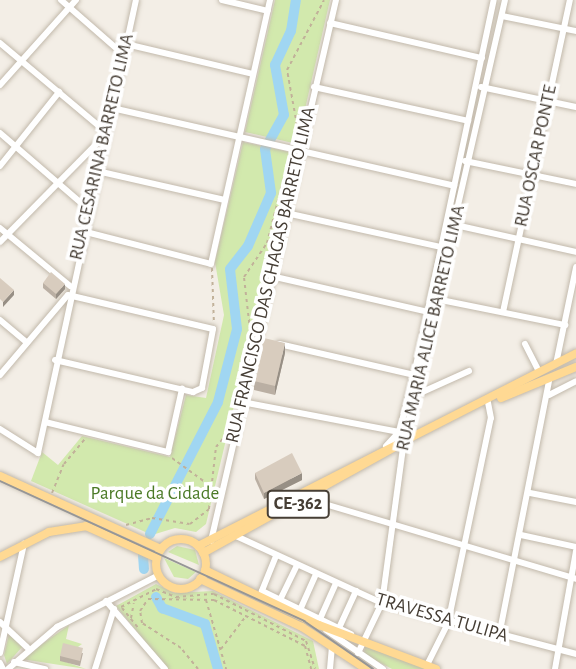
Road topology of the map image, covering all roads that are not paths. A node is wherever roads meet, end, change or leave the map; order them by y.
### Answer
1 (61, 0) edge
2 (76, 0) edge
3 (136, 0) edge
4 (222, 0) edge
5 (270, 0) edge
6 (336, 0) edge
7 (494, 0) edge
8 (505, 0) edge
9 (570, 0) edge
10 (69, 8) junction
11 (268, 10) junction
12 (502, 16) junction
13 (330, 23) junction
14 (564, 29) junction
15 (576, 31) edge
16 (0, 43) edge
17 (126, 44) junction
18 (123, 54) junction
19 (482, 58) junction
20 (22, 61) junction
21 (253, 74) junction
22 (0, 85) edge
23 (475, 86) junction
24 (314, 87) junction
25 (485, 88) junction
26 (59, 92) junction
27 (547, 100) junction
28 (576, 107) edge
29 (112, 108) junction
30 (468, 121) junction
31 (106, 133) junction
32 (0, 134) edge
33 (240, 136) junction
34 (15, 146) junction
35 (300, 150) junction
36 (460, 160) junction
37 (469, 161) junction
38 (0, 166) edge
39 (97, 171) junction
40 (532, 174) junction
41 (59, 183) junction
42 (576, 184) edge
43 (454, 186) junction
44 (225, 200) junction
45 (88, 209) junction
46 (286, 213) junction
47 (446, 223) junction
48 (455, 225) junction
49 (0, 228) edge
50 (82, 231) junction
51 (7, 234) junction
52 (519, 239) junction
53 (0, 242) edge
54 (440, 247) junction
55 (576, 252) edge
56 (576, 267) edge
57 (271, 276) junction
58 (70, 286) junction
59 (573, 296) edge
60 (67, 297) junction
61 (431, 298) junction
62 (440, 300) junction
63 (428, 312) junction
64 (503, 312) junction
65 (0, 320) edge
66 (565, 325) junction
67 (256, 339) junction
68 (27, 343) junction
69 (525, 344) dead end
70 (576, 353) edge
71 (55, 360) junction
72 (556, 364) junction
73 (576, 368) edge
74 (469, 371) dead end
75 (539, 372) junction
76 (0, 375) edge
77 (414, 375) junction
78 (549, 381) junction
79 (576, 381) edge
80 (182, 390) junction
81 (418, 394) junction
82 (549, 395) junction
83 (242, 402) junction
84 (488, 402) junction
85 (45, 422) junction
86 (0, 429) edge
87 (400, 432) junction
88 (404, 441) junction
89 (386, 446) junction
90 (0, 476) edge
91 (530, 492) junction
92 (307, 499) junction
93 (576, 502) edge
94 (391, 528) junction
95 (521, 535) junction
96 (236, 536) junction
97 (211, 539) junction
98 (25, 542) junction
99 (463, 545) junction
100 (161, 549) junction
101 (576, 549) edge
102 (204, 550) junction
103 (276, 556) junction
104 (0, 557) edge
105 (156, 558) junction
106 (515, 561) junction
107 (297, 565) junction
108 (205, 570) junction
109 (316, 574) junction
110 (159, 575) junction
111 (573, 578) edge
112 (200, 579) junction
113 (336, 583) junction
114 (356, 591) junction
115 (280, 600) junction
116 (106, 601) junction
117 (382, 603) junction
118 (117, 608) junction
119 (300, 610) junction
120 (0, 622) edge
121 (319, 622) junction
122 (449, 623) junction
123 (7, 628) junction
124 (340, 628) junction
125 (499, 636) junction
126 (360, 638) junction
127 (27, 647) junction
128 (332, 647) junction
129 (558, 650) junction
130 (0, 653) edge
131 (358, 653) junction
132 (576, 654) edge
133 (15, 662) junction
134 (0, 663) edge
135 (427, 665) junction
136 (25, 667) edge
137 (6, 669) edge
138 (46, 669) edge
139 (95, 669) edge
140 (164, 669) edge
141 (330, 669) edge
142 (366, 669) edge
143 (383, 669) edge
144 (436, 669) edge
145 (555, 669) edge

1 - 10 street
2 - 10 street
3 - 17 street, RUA CESARINA BARRETO LIMA
4 - 11 street
5 - 11 street
6 - 13 street, RUA FRANCISCO DAS CHAGAS BARRETO LIMA
7 - 19 street, RUA MARIA ALICE BARRETO LIMA
8 - 12 street, RUA MARIA ALICE BARRETO LIMA
9 - 14 street, RUA OSCAR PONTE
10 - 18 street
10 - 20 street
11 - 21 street
12 - 14 street
12 - 25 street, RUA MARIA ALICE BARRETO LIMA
13 - 19 street
13 - 24 street, RUA FRANCISCO DAS CHAGAS BARRETO LIMA
14 - 15 street
14 - 27 street, RUA OSCAR PONTE
16 - 20 street
17 - 18 street, RUA CESARINA BARRETO LIMA
17 - 21 street
18 - 29 street, RUA CESARINA BARRETO LIMA
19 - 23 street, RUA MARIA ALICE BARRETO LIMA
20 - 22 street
20 - 26 street
21 - 33 street
23 - 25 street
23 - 30 street, RUA MARIA ALICE BARRETO LIMA
24 - 30 street
24 - 35 street, RUA FRANCISCO DAS CHAGAS BARRETO LIMA
25 - 27 street
25 - 37 street, RUA MARIA ALICE BARRETO LIMA
26 - 31 street
26 - 34 street
27 - 28 street
27 - 40 street, RUA OSCAR PONTE
29 - 31 street, RUA CESARINA BARRETO LIMA
29 - 33 street
30 - 36 street, RUA MARIA ALICE BARRETO LIMA
31 - 39 street, RUA CESARINA BARRETO LIMA
31 - 41 street
32 - 34 street
33 - 35 street
33 - 44 street
34 - 38 street
34 - 41 street
35 - 43 street
35 - 46 street, RUA FRANCISCO DAS CHAGAS BARRETO LIMA
36 - 37 street
36 - 43 street, RUA MARIA ALICE BARRETO LIMA
37 - 40 street
37 - 48 street, RUA MARIA ALICE BARRETO LIMA
39 - 44 street
39 - 45 street, RUA CESARINA BARRETO LIMA
40 - 42 street
40 - 52 street, RUA OSCAR PONTE
41 - 45 street
41 - 51 street
43 - 47 street, RUA MARIA ALICE BARRETO LIMA
44 - 50 street
45 - 50 street, RUA CESARINA BARRETO LIMA
46 - 54 street
46 - 57 street, RUA FRANCISCO DAS CHAGAS BARRETO LIMA
47 - 48 street
47 - 54 street, RUA MARIA ALICE BARRETO LIMA
48 - 52 street
48 - 62 street, RUA MARIA ALICE BARRETO LIMA
49 - 51 street
50 - 58 street, RUA CESARINA BARRETO LIMA
51 - 53 street
51 - 58 street
52 - 55 street
52 - 64 street, RUA OSCAR PONTE
54 - 61 street, RUA MARIA ALICE BARRETO LIMA
56 - 59 street
57 - 63 street
57 - 67 street, RUA FRANCISCO DAS CHAGAS BARRETO LIMA
58 - 60 street, RUA CESARINA BARRETO LIMA
59 - 66 street
60 - 68 street
60 - 71 street, RUA CESARINA BARRETO LIMA
60 - 80 street
61 - 62 street
61 - 63 street, RUA MARIA ALICE BARRETO LIMA
62 - 64 street
62 - 81 street, RUA MARIA ALICE BARRETO LIMA
63 - 77 street, RUA MARIA ALICE BARRETO LIMA
64 - 66 street
65 - 68 street
66 - 72 street
67 - 77 street
67 - 83 street, RUA FRANCISCO DAS CHAGAS BARRETO LIMA
68 - 76 street
69 - 75 street
70 - 72 main road, CE-362
71 - 80 street
71 - 85 street, RUA CESARINA BARRETO LIMA
72 - 75 main road, CE-362
73 - 78 main road, CE-362
74 - 81 street
75 - 84 main road, CE-362
77 - 87 street, RUA MARIA ALICE BARRETO LIMA
78 - 82 street
78 - 84 main road, CE-362
79 - 82 street
80 - 85 street
81 - 88 street, RUA MARIA ALICE BARRETO LIMA
82 - 91 street
83 - 87 street
83 - 97 street, RUA FRANCISCO DAS CHAGAS BARRETO LIMA
84 - 88 main road, CE-362
84 - 99 street
85 - 86 street, RUA CESARINA BARRETO LIMA
87 - 88 street
87 - 89 street, RUA MARIA ALICE BARRETO LIMA
88 - 89 main road, CE-362
88 - 92 main road, CE-362
88 - 94 street, RUA MARIA ALICE BARRETO LIMA
89 - 97 main road, CE-362
90 - 100 main road
91 - 93 street
91 - 95 street
92 - 94 street
92 - 96 main road, CE-362
94 - 99 street
94 - 117 street, RUA MARIA ALICE BARRETO LIMA
95 - 101 street
95 - 106 street
96 - 102 main road, CE-362
96 - 103 street, TRAVESSA TULIPA
97 - 102 main road, CE-362
98 - 104 main road
98 - 105 main road
98 - 123 street
99 - 106 street
99 - 122 street
100 - 102 main road
100 - 105 main road
101 - 111 street
102 - 108 main road
103 - 107 street, TRAVESSA TULIPA
103 - 115 street
105 - 110 main road
106 - 111 street
106 - 125 street
107 - 109 street, TRAVESSA TULIPA
107 - 115 street
108 - 112 main road
108 - 121 main road
109 - 113 street, TRAVESSA TULIPA
109 - 119 street
110 - 112 main road
110 - 116 street
111 - 129 street
112 - 128 main road
113 - 114 street, TRAVESSA TULIPA
113 - 121 street
114 - 117 street, TRAVESSA TULIPA
114 - 124 street
115 - 119 street
116 - 118 street
116 - 127 street
117 - 122 street, TRAVESSA TULIPA
117 - 126 street, RUA MARIA ALICE BARRETO LIMA
118 - 139 street
118 - 140 street
119 - 121 street
120 - 123 street
121 - 124 street
121 - 126 main road
121 - 131 street
122 - 125 street, TRAVESSA TULIPA
122 - 135 street
123 - 127 street
123 - 130 street
124 - 126 street
125 - 129 street, TRAVESSA TULIPA
126 - 131 street, RUA MARIA ALICE BARRETO LIMA
126 - 135 main road
127 - 133 street
128 - 141 street
128 - 142 main road
129 - 132 street, TRAVESSA TULIPA
129 - 145 street
131 - 143 street
133 - 136 street
133 - 137 street
134 - 137 street
135 - 144 main road
136 - 138 street

